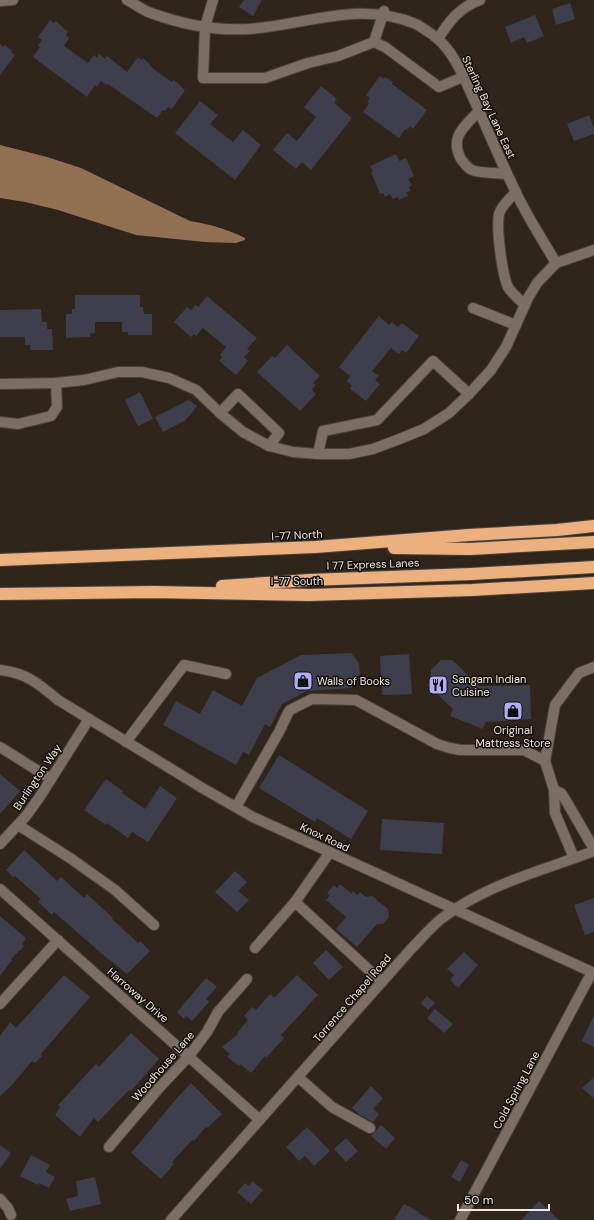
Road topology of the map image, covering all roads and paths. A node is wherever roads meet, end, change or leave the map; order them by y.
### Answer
1 (14, 0) edge
2 (127, 0) edge
3 (213, 0) edge
4 (480, 0) edge
5 (0, 1) edge
6 (384, 11) junction
7 (205, 27) junction
8 (438, 39) junction
9 (374, 42) junction
10 (464, 77) junction
11 (479, 111) junction
12 (507, 174) junction
13 (516, 192) junction
14 (594, 250) edge
15 (556, 263) junction
16 (525, 305) junction
17 (473, 308) dead end
18 (516, 325) junction
19 (56, 383) junction
20 (0, 384) edge
21 (469, 394) junction
22 (220, 413) junction
23 (0, 422) edge
24 (269, 446) junction
25 (318, 454) junction
26 (594, 526) edge
27 (594, 542) edge
28 (315, 547) junction
29 (0, 560) edge
30 (594, 567) edge
31 (594, 583) edge
32 (153, 592) junction
33 (0, 594) edge
34 (594, 667) edge
35 (0, 670) edge
36 (226, 674) dead end
37 (89, 719) junction
38 (126, 742) junction
39 (0, 747) edge
40 (545, 761) junction
41 (51, 779) junction
42 (554, 790) junction
43 (236, 807) junction
44 (18, 824) junction
45 (0, 844) edge
46 (594, 850) edge
47 (330, 852) junction
48 (574, 858) junction
49 (0, 889) edge
50 (295, 902) junction
51 (456, 910) junction
52 (154, 925) dead end
53 (58, 940) junction
54 (255, 948) dead end
55 (593, 972) edge
56 (247, 978) dead end
57 (382, 982) junction
58 (0, 1004) edge
59 (189, 1056) junction
60 (298, 1077) junction
61 (260, 1120) junction
62 (370, 1128) dead end
63 (109, 1148) dead end
64 (0, 1199) edge
65 (11, 1215) dead end
66 (171, 1220) edge
67 (460, 1220) edge

1 - 5 street
2 - 7 street, Sterling Bay Lane East
3 - 7 street
4 - 8 street
6 - 7 street, Sterling Bay Lane East
6 - 8 street, Sterling Bay Lane East
6 - 9 street
7 - 9 street
8 - 10 street, Sterling Bay Lane East
9 - 10 street
10 - 11 street, Sterling Bay Lane East
11 - 12 street, Sterling Bay Lane East
11 - 12 street
12 - 13 street, Sterling Bay Lane East
13 - 15 street, Sterling Bay Lane East
13 - 16 street
14 - 15 street
15 - 16 street
16 - 18 street
17 - 18 street
18 - 21 street
19 - 20 street
19 - 22 street
19 - 23 street
21 - 25 street
21 - 25 street
22 - 24 street
22 - 24 street
24 - 25 street
26 - 28 highway, I-77 North
27 - 28 highway, I 77 Express Lanes
28 - 29 highway, I-77 North
30 - 32 highway, I 77 Express Lanes
31 - 32 highway, I-77 South
32 - 33 highway, I-77 South
34 - 40 street
35 - 37 street, Knox Road
36 - 38 street
37 - 38 street, Knox Road
37 - 41 street, Burlington Way
38 - 43 street, Knox Road
39 - 41 street
40 - 42 street
40 - 43 street
41 - 44 street, Burlington Way
42 - 46 street
42 - 48 street
43 - 47 street, Knox Road
44 - 45 street, Burlington Way
44 - 52 street
46 - 48 street, Torrence Chapel Road
47 - 50 street
47 - 51 street, Knox Road
48 - 51 street, Torrence Chapel Road
49 - 53 street, Harroway Drive
50 - 54 street
50 - 57 street
51 - 55 street, Knox Road
51 - 57 street, Torrence Chapel Road
53 - 58 street
53 - 59 street, Harroway Drive
55 - 67 street, Cold Spring Lane
56 - 59 street, Woodhouse Lane
57 - 60 street, Torrence Chapel Road
59 - 61 street, Harroway Drive
59 - 63 street, Woodhouse Lane
60 - 61 street, Torrence Chapel Road
60 - 62 street
61 - 66 street, Torrence Chapel Road
64 - 65 street

